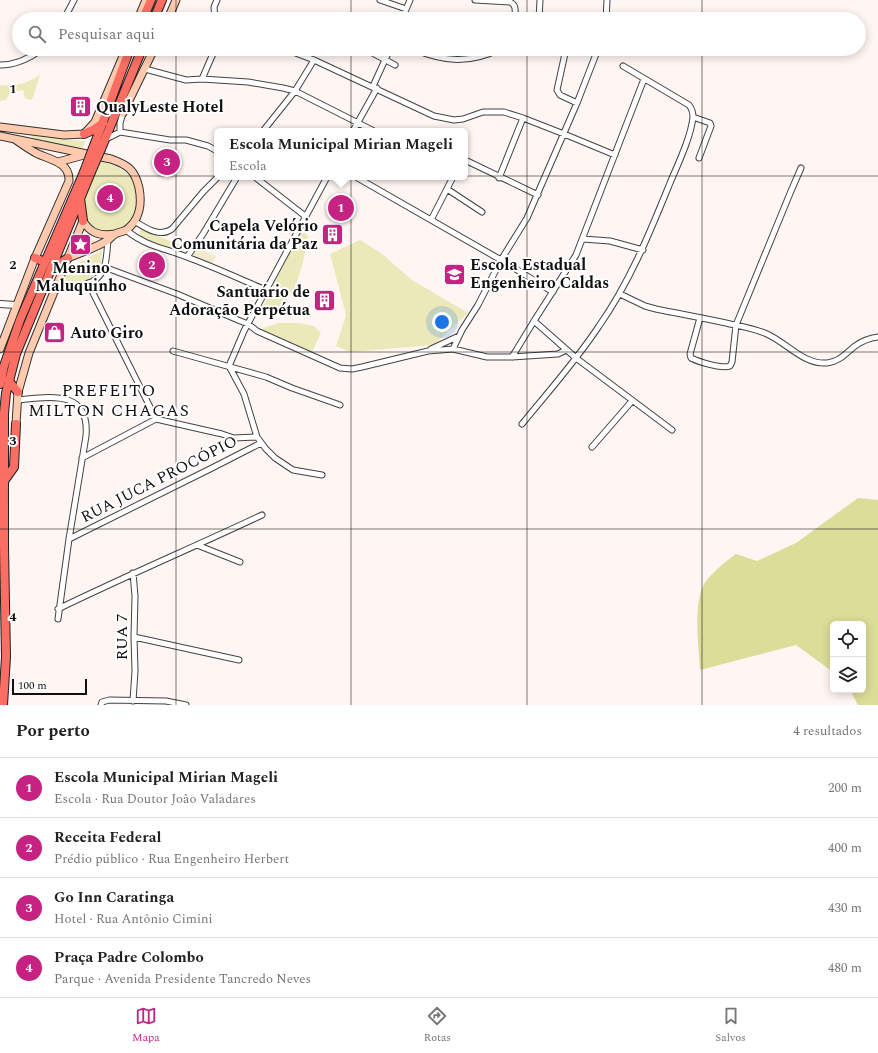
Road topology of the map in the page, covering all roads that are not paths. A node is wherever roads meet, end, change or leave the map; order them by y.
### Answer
1 (74, 0) edge
2 (146, 0) edge
3 (151, 0) edge
4 (162, 0) edge
5 (176, 0) edge
6 (217, 0) edge
7 (380, 0) edge
8 (410, 0) edge
9 (475, 0) edge
10 (540, 0) edge
11 (607, 0) edge
12 (484, 1) edge
13 (406, 9) junction
14 (68, 12) edge
15 (141, 12) edge
16 (146, 12) edge
17 (157, 12) edge
18 (171, 12) edge
19 (214, 12) edge
20 (405, 12) edge
21 (514, 12) edge
22 (539, 12) edge
23 (606, 12) edge
24 (31, 56) edge
25 (123, 56) edge
26 (127, 56) edge
27 (139, 56) edge
28 (151, 56) edge
29 (212, 56) edge
30 (303, 56) edge
31 (378, 56) edge
32 (387, 56) edge
33 (431, 56) edge
34 (483, 56) edge
35 (565, 56) edge
36 (595, 56) edge
37 (314, 60) junction
38 (385, 60) junction
39 (0, 65) edge
40 (395, 65) dead end
41 (623, 66) dead end
42 (145, 69) junction
43 (202, 79) junction
44 (644, 80) junction
45 (375, 87) junction
46 (295, 91) junction
47 (578, 103) junction
48 (123, 113) junction
49 (114, 116) junction
50 (693, 117) junction
51 (523, 118) junction
52 (103, 122) junction
53 (357, 123) junction
54 (0, 127) edge
55 (265, 128) edge
56 (354, 128) edge
57 (368, 128) edge
58 (31, 131) junction
59 (120, 132) junction
60 (84, 134) junction
61 (564, 134) junction
62 (0, 136) edge
63 (14, 139) junction
64 (32, 142) junction
65 (99, 146) junction
66 (60, 149) junction
67 (214, 149) edge
68 (86, 154) junction
69 (616, 155) junction
70 (699, 158) dead end
71 (59, 161) junction
72 (468, 162) edge
73 (801, 168) dead end
74 (87, 172) junction
75 (499, 178) junction
76 (215, 180) edge
77 (234, 180) edge
78 (259, 180) edge
79 (325, 180) edge
80 (361, 180) edge
81 (452, 180) edge
82 (447, 189) junction
83 (538, 195) junction
84 (80, 197) junction
85 (482, 212) dead end
86 (305, 216) junction
87 (432, 220) junction
88 (83, 221) junction
89 (134, 221) junction
90 (126, 230) junction
91 (115, 234) junction
92 (583, 239) junction
93 (108, 240) junction
94 (643, 250) junction
95 (187, 257) junction
96 (35, 258) junction
97 (68, 258) junction
98 (501, 260) junction
99 (45, 262) junction
100 (104, 267) junction
101 (50, 269) junction
102 (58, 283) junction
103 (88, 283) junction
104 (266, 290) junction
105 (553, 292) junction
106 (620, 294) junction
107 (0, 304) edge
108 (16, 305) junction
109 (29, 310) junction
110 (700, 318) junction
111 (534, 321) junction
112 (248, 324) junction
113 (736, 325) junction
114 (459, 336) junction
115 (878, 337) edge
116 (0, 349) edge
117 (453, 349) junction
118 (566, 350) junction
119 (173, 351) dead end
120 (428, 351) junction
121 (512, 357) junction
122 (576, 358) junction
123 (229, 366) junction
124 (8, 380) junction
125 (0, 384) edge
126 (18, 396) junction
127 (632, 401) junction
128 (340, 404) dead end
129 (156, 419) junction
130 (16, 424) junction
131 (522, 424) dead end
132 (2, 429) edge
133 (672, 430) dead end
134 (257, 437) junction
135 (261, 443) junction
136 (592, 447) dead end
137 (82, 458) junction
138 (322, 475) dead end
139 (4, 481) junction
140 (262, 515) dead end
141 (69, 539) junction
142 (197, 545) junction
143 (240, 562) dead end
144 (133, 573) junction
145 (0, 599) edge
146 (58, 608) junction
147 (58, 619) dead end
148 (134, 637) junction
149 (239, 660) dead end
150 (0, 687) edge
151 (133, 701) junction
152 (102, 703) edge
153 (3, 705) edge
154 (186, 705) edge

1 - 14 street
2 - 15 main road
3 - 16 highway
4 - 17 highway
5 - 18 main road
6 - 19 street
7 - 13 street
8 - 13 street
9 - 12 street
10 - 22 street
11 - 23 street
12 - 21 street
13 - 20 street
24 - 39 street
25 - 60 main road
26 - 52 highway
27 - 49 highway
28 - 42 main road
29 - 43 street
30 - 37 street
31 - 38 street
32 - 38 street
33 - 34 street
35 - 47 street
36 - 47 street
37 - 45 street
37 - 46 street
38 - 40 street
38 - 45 street
41 - 44 street
42 - 43 street
42 - 48 main road
43 - 46 street
44 - 50 street
44 - 69 street
45 - 51 street
45 - 53 street
46 - 53 street
46 - 55 street
47 - 61 street
48 - 49 highway
48 - 59 street
49 - 65 highway
50 - 70 street
50 - 94 street
51 - 61 street
51 - 75 street
52 - 60 highway
52 - 65 highway
53 - 56 street
53 - 57 street
54 - 58 main road
58 - 60 main road
58 - 64 main road
59 - 65 street
59 - 67 street
61 - 69 street
61 - 83 street
62 - 63 main road
63 - 64 main road
63 - 71 main road
64 - 66 main road
65 - 74 highway, bridge
66 - 68 main road
66 - 71 main road
66 - 71 main road
68 - 71 main road
68 - 89 main road
69 - 92 street
71 - 96 main road
72 - 75 street
73 - 113 street
74 - 84 highway
74 - 99 highway
75 - 83 street
76 - 89 street
77 - 95 street
78 - 86 street
79 - 86 street
80 - 87 street
81 - 82 street
82 - 85 street
82 - 87 street
83 - 98 street
84 - 88 highway
84 - 101 highway
86 - 104 street
87 - 98 street
88 - 91 main road
88 - 97 main road
89 - 90 main road
90 - 91 main road
90 - 95 street
91 - 93 main road
92 - 94 street
92 - 105 street
93 - 97 main road
93 - 100 street
94 - 106 street
95 - 104 street
96 - 99 highway
96 - 108 main road
97 - 101 highway
97 - 102 main road
98 - 105 street
98 - 114 street
99 - 109 highway
100 - 103 street
100 - 112 street
101 - 109 highway
102 - 103 street
102 - 126 main road
103 - 129 street
104 - 112 street
105 - 111 street
106 - 110 street
106 - 122 street
107 - 108 street
108 - 116 main road
109 - 124 highway
109 - 125 highway
110 - 113 street
110 - 113 street
111 - 118 street
111 - 121 street
112 - 120 street
112 - 123 street
113 - 115 street
114 - 117 street
114 - 120 street
117 - 120 street
117 - 121 street
118 - 121 street
118 - 122 street
119 - 123 street
122 - 127 street
122 - 131 street
123 - 128 street
123 - 134 street
124 - 126 highway
124 - 132 highway
126 - 130 main road
126 - 137 street
127 - 133 street
127 - 136 street
129 - 134 street
129 - 137 street
130 - 132 highway
130 - 139 highway
132 - 139 highway
134 - 135 street
135 - 138 street
135 - 141 street, RUA JUCA PROCÓPIO
137 - 141 street
139 - 153 highway
140 - 142 street
141 - 146 street
142 - 143 street
142 - 144 street
144 - 146 street
144 - 148 street, RUA 7
145 - 150 highway
146 - 147 street
148 - 149 street
148 - 151 street, RUA 7
151 - 152 street
151 - 154 street

